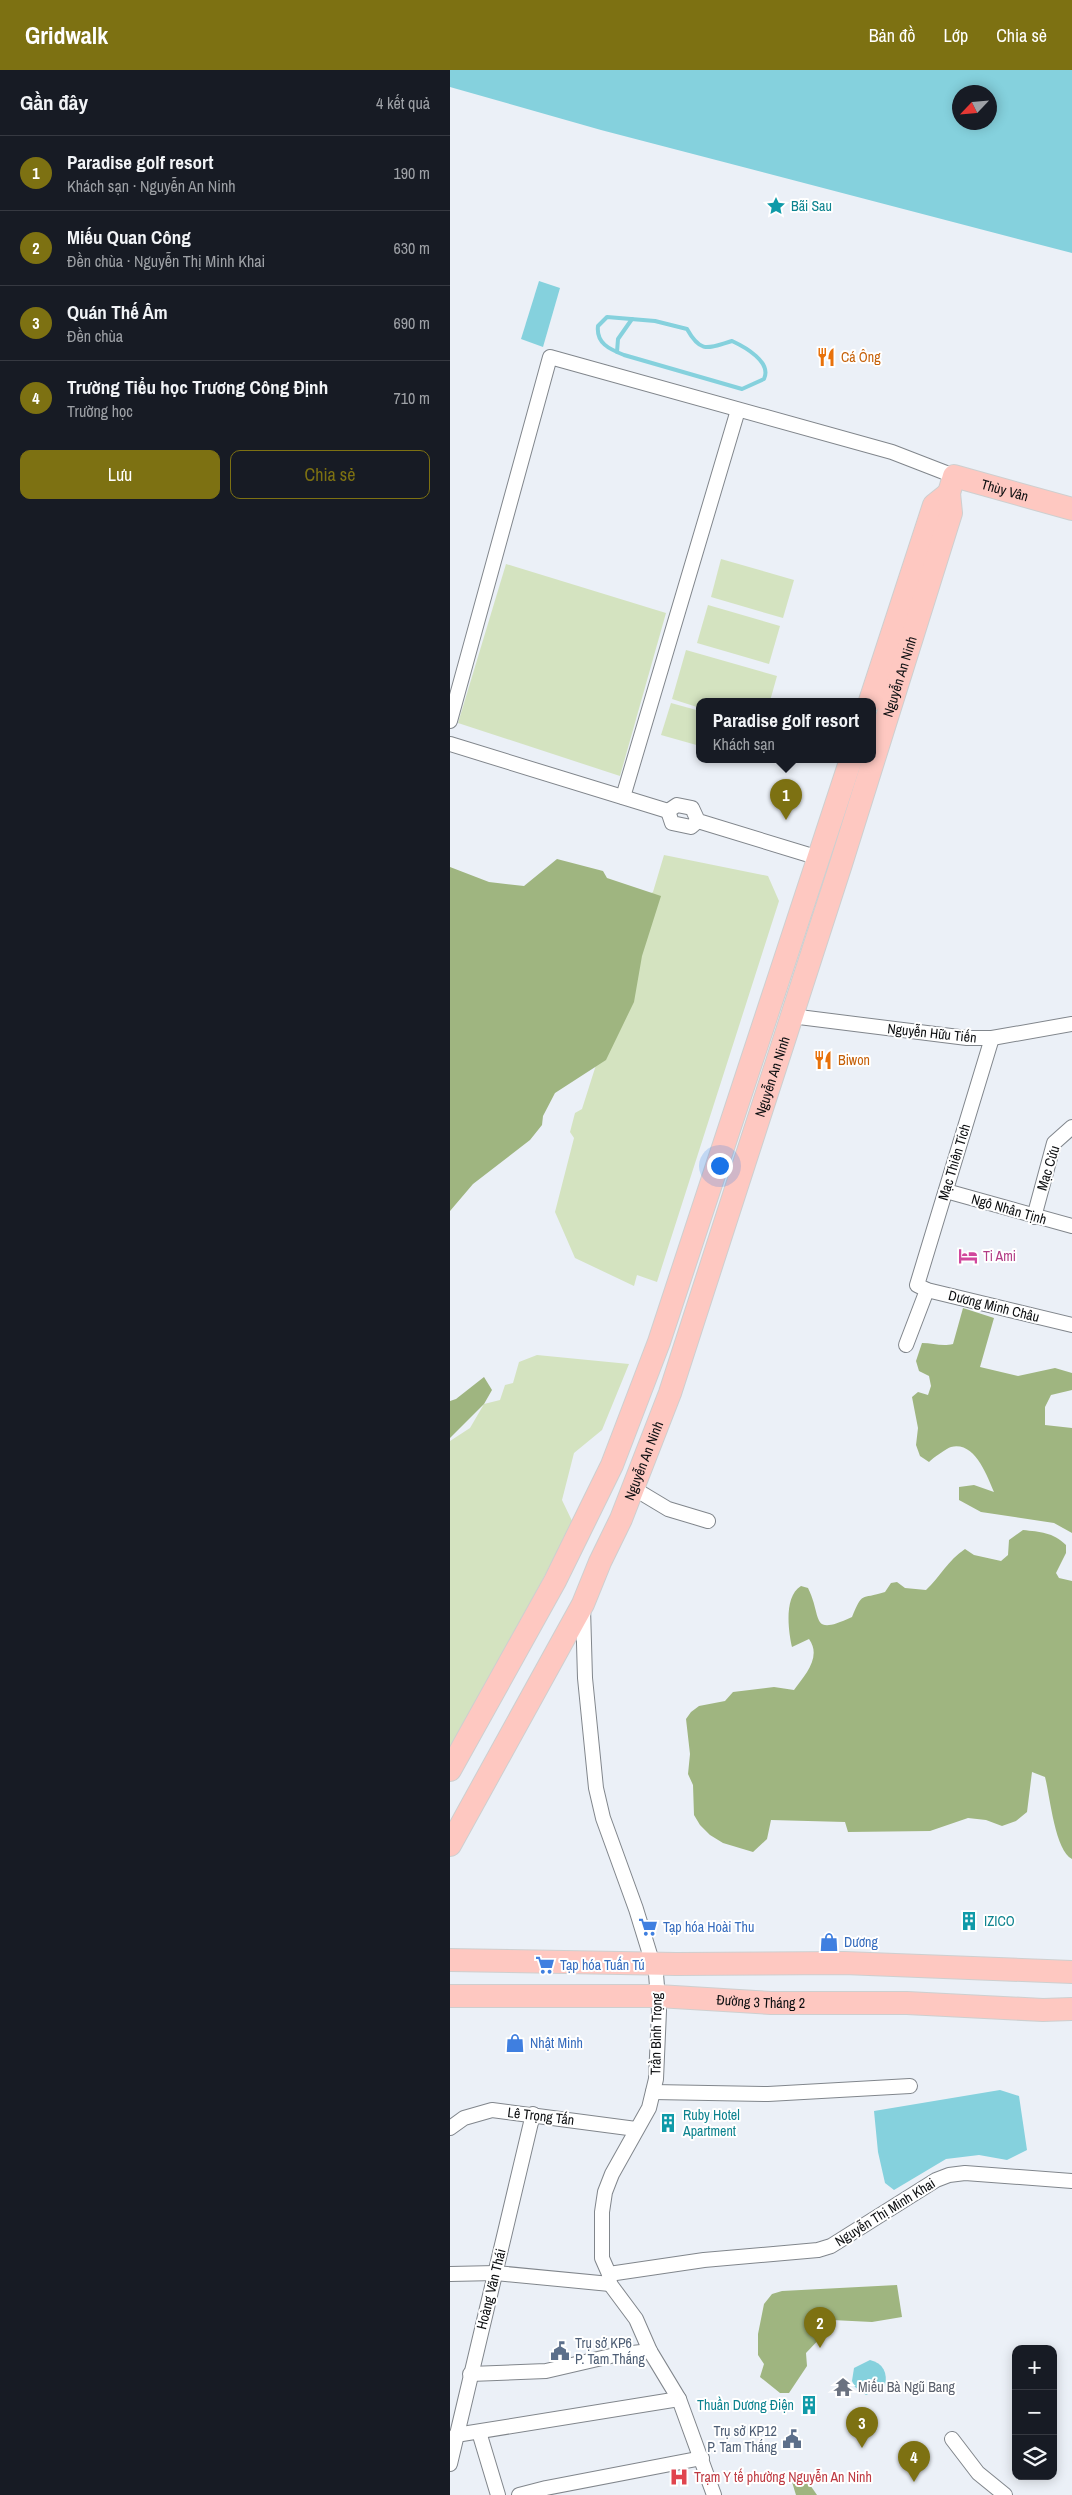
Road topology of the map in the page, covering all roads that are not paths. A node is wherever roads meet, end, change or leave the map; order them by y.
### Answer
1 (738, 410) junction
2 (952, 484) junction
3 (1072, 509) edge
4 (871, 698) edge
5 (450, 721) edge
6 (450, 744) edge
7 (876, 752) edge
8 (850, 763) edge
9 (873, 763) edge
10 (623, 797) junction
11 (819, 858) junction
12 (841, 864) junction
13 (791, 1016) junction
14 (1072, 1024) edge
15 (992, 1038) junction
16 (1072, 1127) edge
17 (946, 1191) junction
18 (1034, 1217) junction
19 (1072, 1226) edge
20 (922, 1288) junction
21 (1072, 1325) edge
22 (658, 1342) junction
23 (906, 1345) dead end
24 (684, 1348) junction
25 (633, 1488) junction
26 (708, 1521) dead end
27 (571, 1551) junction
28 (600, 1562) junction
29 (555, 1582) junction
30 (583, 1604) junction
31 (450, 1770) edge
32 (450, 1845) edge
33 (450, 1960) edge
34 (654, 1968) junction
35 (450, 1970) edge
36 (1072, 1972) edge
37 (1072, 1982) edge
38 (450, 1996) edge
39 (658, 2004) junction
40 (450, 2008) edge
41 (1072, 2009) edge
42 (1072, 2025) edge
43 (910, 2086) dead end
44 (653, 2092) junction
45 (533, 2114) junction
46 (450, 2128) edge
47 (636, 2129) junction
48 (1072, 2181) edge
49 (496, 2273) junction
50 (450, 2274) edge
51 (610, 2279) junction
52 (650, 2351) junction
53 (470, 2374) junction
54 (679, 2399) junction
55 (479, 2432) junction
56 (456, 2436) junction
57 (952, 2439) dead end
58 (702, 2458) junction
59 (450, 2464) edge
60 (498, 2495) edge
61 (519, 2495) edge
62 (714, 2495) edge
63 (1005, 2495) edge

1 - 2 street
1 - 5 street
1 - 10 street
2 - 3 main road, Thùy Vân
2 - 4 main road, Nguyễn An Ninh
2 - 7 main road, Nguyễn An Ninh
6 - 10 street
8 - 11 main road, Nguyễn An Ninh
9 - 12 main road, Nguyễn An Ninh
10 - 11 street
11 - 12 main road
11 - 22 main road, Nguyễn An Ninh
12 - 13 main road, Nguyễn An Ninh
13 - 15 street, Nguyễn Hữu Tiến
13 - 24 main road, Nguyễn An Ninh
14 - 15 street, Nguyễn Hữu Tiến
15 - 17 street, Mạc Thiên Tích
16 - 18 street, Mạc Cửu
17 - 18 street, Ngô Nhân Tịnh
17 - 20 street, Mạc Thiên Tích
18 - 19 street, Ngô Nhân Tịnh
20 - 21 street, Dương Minh Châu
20 - 23 street, Mạc Thiên Tích
22 - 24 main road
22 - 27 main road, Nguyễn An Ninh
24 - 25 main road, Nguyễn An Ninh
25 - 26 street
25 - 28 main road, Nguyễn An Ninh
27 - 28 main road
27 - 29 main road, Nguyễn An Ninh
28 - 30 main road, Nguyễn An Ninh
29 - 30 main road
29 - 31 main road, Nguyễn An Ninh
30 - 32 main road, Nguyễn An Ninh
30 - 34 street, Trần Bình Trọng
33 - 34 main road, Đường 3 Tháng 2
34 - 35 main road, Đường 3 Tháng 2
34 - 36 main road, Đường 3 Tháng 2
34 - 37 main road, Đường 3 Tháng 2
34 - 39 street, Trần Bình Trọng
38 - 39 main road, Đường 3 Tháng 2
39 - 40 main road, Đường 3 Tháng 2
39 - 41 main road, Đường 3 Tháng 2
39 - 42 main road, Đường 3 Tháng 2
39 - 44 street, Trần Bình Trọng
43 - 44 street
44 - 47 street, Trần Bình Trọng
45 - 46 street, Lê Trọng Tấn
45 - 47 street, Lê Trọng Tấn
45 - 49 street, Hoàng Văn Thái
47 - 51 street, Trần Bình Trọng
48 - 51 street, Nguyễn Thị Minh Khai
49 - 50 street, Nguyễn Thị Minh Khai
49 - 51 street, Nguyễn Thị Minh Khai
49 - 53 street, Hoàng Văn Thái
51 - 52 street, Trần Bình Trọng
52 - 53 street
52 - 54 street, Trần Bình Trọng
53 - 56 street, Hoàng Văn Thái
54 - 55 street
54 - 58 street, Trần Bình Trọng
55 - 56 street
55 - 60 street
56 - 59 street, Hoàng Văn Thái
57 - 63 street
58 - 61 street
58 - 62 street, Trần Bình Trọng

